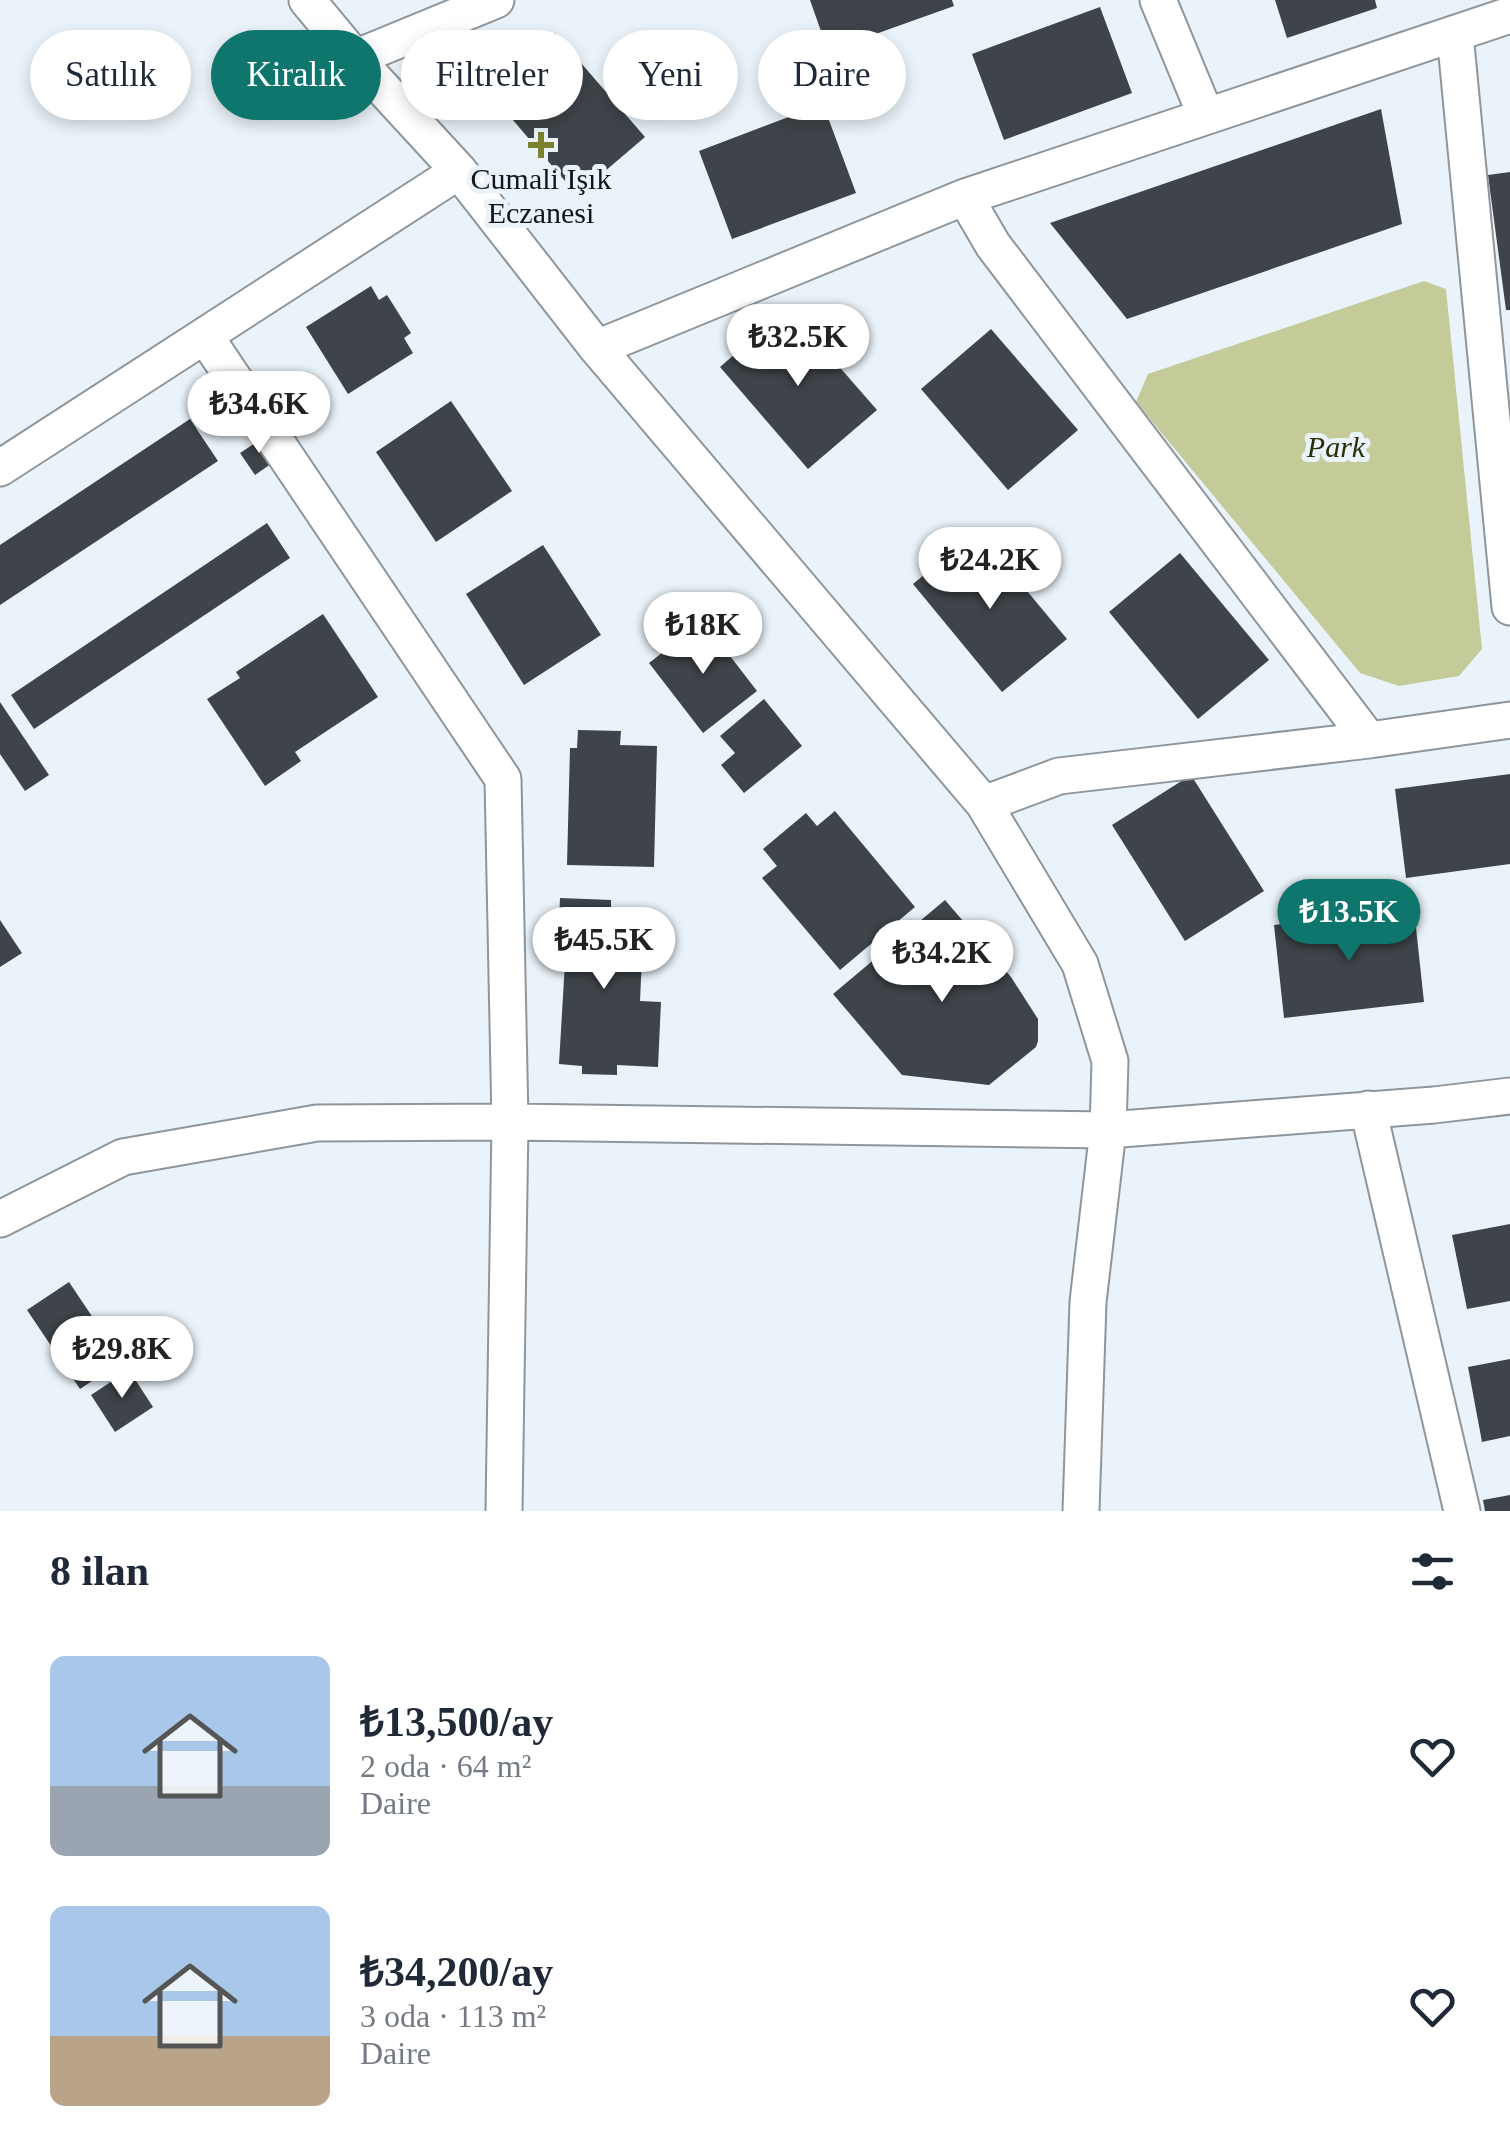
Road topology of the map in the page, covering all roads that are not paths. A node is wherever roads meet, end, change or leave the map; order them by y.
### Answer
1 (306, 0) edge
2 (496, 0) edge
3 (1158, 0) edge
4 (1510, 14) edge
5 (331, 30) edge
6 (1455, 34) junction
7 (381, 47) edge
8 (381, 86) edge
9 (1206, 116) junction
10 (459, 171) junction
11 (965, 196) junction
12 (205, 336) junction
13 (597, 348) junction
14 (0, 468) edge
15 (1510, 607) edge
16 (1510, 720) edge
17 (1369, 740) junction
18 (984, 804) junction
19 (1510, 1096) edge
20 (1368, 1110) junction
21 (510, 1122) junction
22 (1108, 1130) junction
23 (0, 1219) edge
24 (504, 1511) edge
25 (1082, 1511) edge
26 (1462, 1511) edge

1 - 5 street
2 - 7 street
3 - 9 street
4 - 6 street
6 - 9 street
6 - 15 street
8 - 10 street
9 - 11 street
10 - 12 street
10 - 13 street
11 - 13 street
11 - 17 street
12 - 14 street
12 - 21 street
13 - 18 street
16 - 17 street
17 - 18 street
18 - 22 street
19 - 20 street
20 - 22 street
20 - 26 street
21 - 22 street
21 - 23 street
21 - 24 street
22 - 25 street

